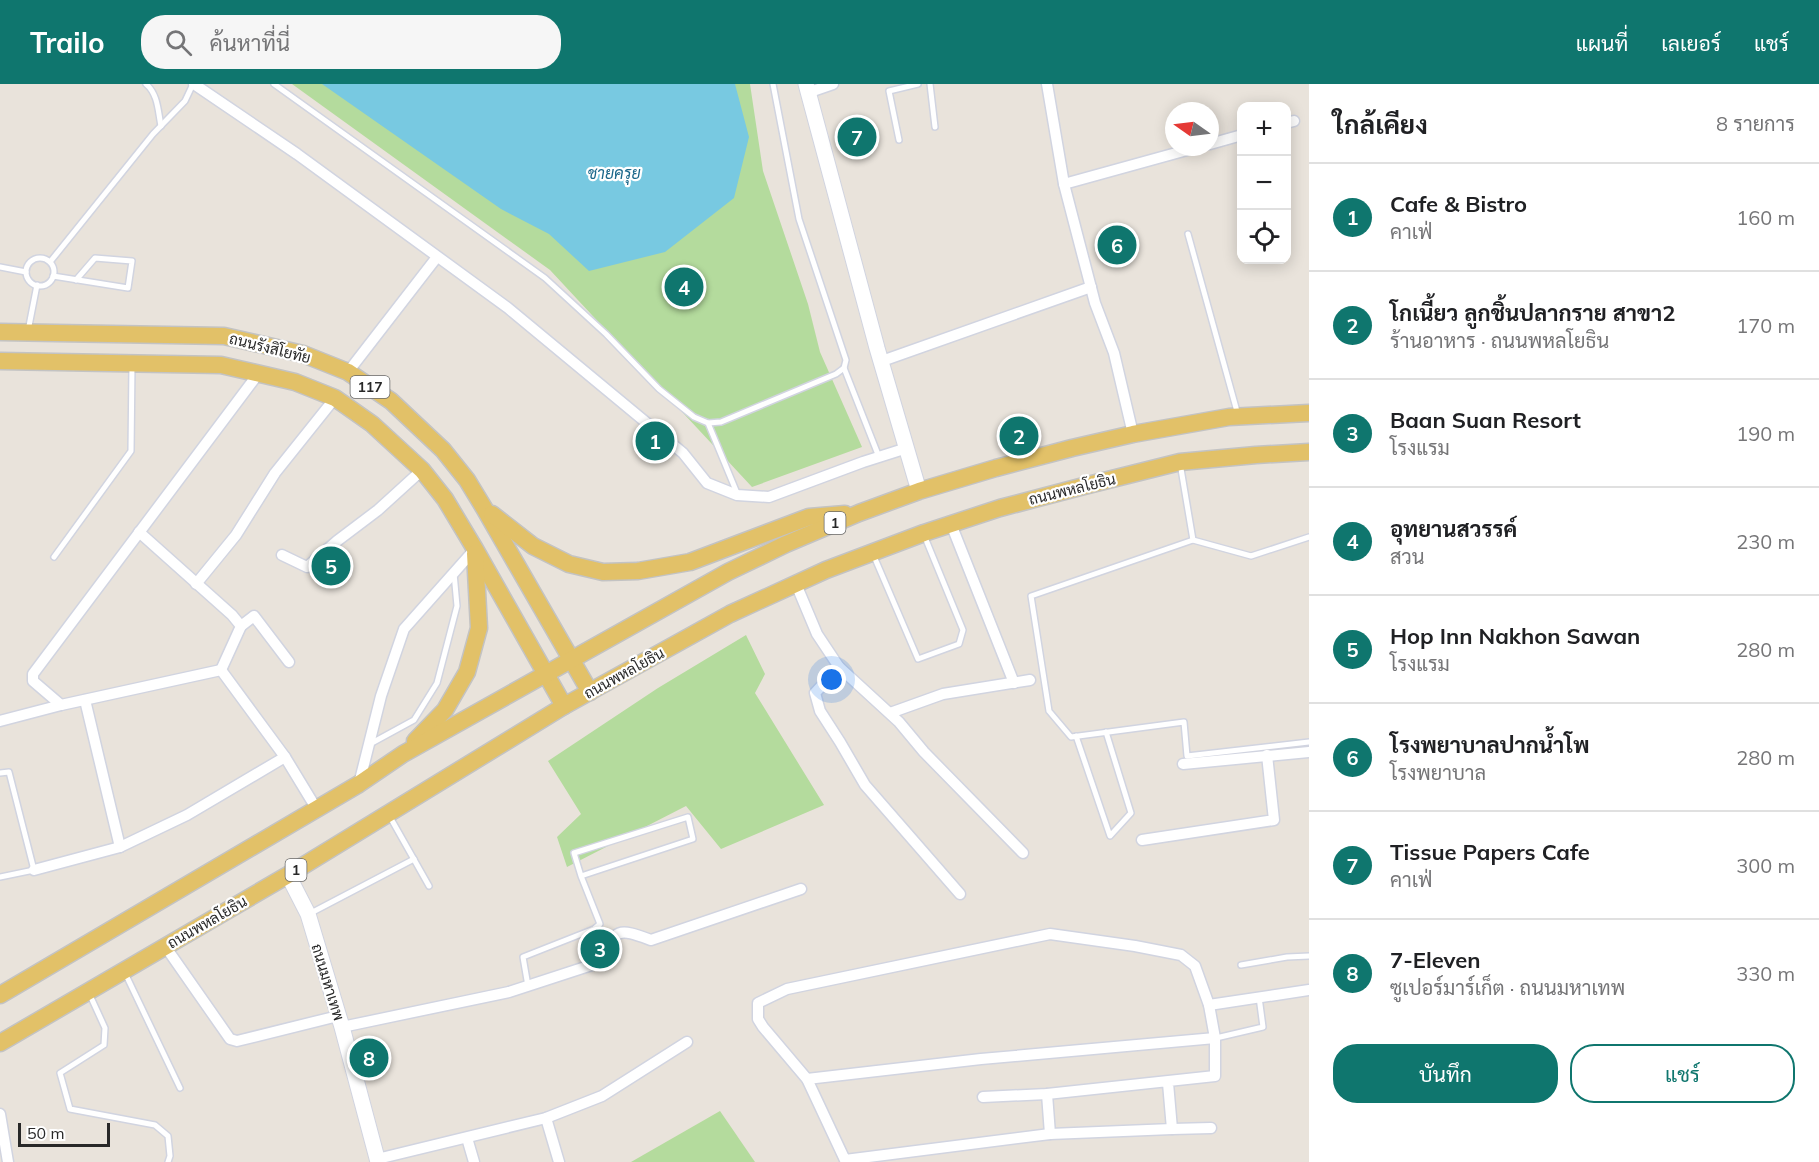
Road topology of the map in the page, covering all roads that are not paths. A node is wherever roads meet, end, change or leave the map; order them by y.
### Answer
1 (146, 84) edge
2 (193, 84) edge
3 (274, 84) edge
4 (773, 84) edge
5 (833, 84) edge
6 (918, 84) edge
7 (930, 84) edge
8 (1047, 84) edge
9 (806, 89) edge
10 (161, 126) junction
11 (935, 127) dead end
12 (1237, 136) edge
13 (899, 140) dead end
14 (1219, 141) edge
15 (1165, 156) edge
16 (1064, 184) junction
17 (1188, 234) dead end
18 (438, 256) junction
19 (50, 262) junction
20 (0, 267) edge
21 (26, 272) junction
22 (53, 276) junction
23 (76, 280) junction
24 (37, 285) junction
25 (1091, 287) junction
26 (0, 332) edge
27 (28, 332) junction
28 (0, 361) edge
29 (882, 361) junction
30 (132, 363) junction
31 (844, 368) junction
32 (348, 372) junction
33 (258, 374) junction
34 (334, 398) junction
35 (1309, 413) edge
36 (1239, 416) junction
37 (708, 423) junction
38 (1133, 434) junction
39 (908, 448) junction
40 (1309, 452) edge
41 (879, 457) junction
42 (1180, 462) junction
43 (422, 470) junction
44 (919, 490) junction
45 (737, 495) junction
46 (484, 508) junction
47 (860, 513) junction
48 (951, 524) junction
49 (139, 532) junction
50 (924, 533) junction
51 (1309, 537) edge
52 (1192, 540) junction
53 (475, 549) junction
54 (872, 553) junction
55 (282, 555) dead end
56 (54, 557) dead end
57 (454, 573) junction
58 (196, 584) junction
59 (796, 585) junction
60 (242, 626) junction
61 (572, 659) junction
62 (289, 662) dead end
63 (839, 667) junction
64 (221, 670) junction
65 (546, 673) junction
66 (1030, 680) dead end
67 (1014, 683) junction
68 (590, 692) junction
69 (85, 700) junction
70 (61, 705) junction
71 (564, 706) junction
72 (890, 713) junction
73 (0, 722) edge
74 (1106, 732) junction
75 (1076, 736) junction
76 (1309, 742) edge
77 (368, 745) junction
78 (1309, 752) edge
79 (403, 754) junction
80 (1267, 755) junction
81 (285, 757) junction
82 (1183, 764) dead end
83 (0, 773) edge
84 (358, 784) junction
85 (316, 808) junction
86 (388, 813) junction
87 (1142, 840) dead end
88 (120, 847) junction
89 (1023, 853) dead end
90 (414, 859) junction
91 (34, 870) junction
92 (288, 875) junction
93 (581, 876) junction
94 (0, 877) edge
95 (429, 886) dead end
96 (801, 889) dead end
97 (960, 894) dead end
98 (308, 915) junction
99 (165, 946) junction
100 (1309, 956) edge
101 (1241, 965) dead end
102 (124, 971) junction
103 (528, 986) junction
104 (1309, 990) edge
105 (89, 991) junction
106 (0, 995) edge
107 (1259, 997) junction
108 (1209, 1005) junction
109 (340, 1021) junction
110 (1215, 1038) junction
111 (687, 1042) dead end
112 (0, 1043) edge
113 (807, 1078) junction
114 (1168, 1083) junction
115 (180, 1088) dead end
116 (1047, 1094) junction
117 (982, 1097) dead end
118 (0, 1114) edge
119 (546, 1118) junction
120 (1211, 1128) dead end
121 (1172, 1130) junction
122 (1050, 1134) junction
123 (467, 1138) junction
124 (377, 1160) edge
125 (8, 1162) edge
126 (168, 1162) edge
127 (474, 1162) edge
128 (559, 1162) edge

1 - 10 lane
2 - 10 lane
2 - 18 street
3 - 37 lane
4 - 31 lane
5 - 9 street
6 - 13 lane
7 - 11 lane
8 - 16 street
9 - 29 street
10 - 19 lane
12 - 14 street
15 - 16 street
16 - 25 street
17 - 36 lane
18 - 32 street
18 - 45 street
19 - 21 lane
19 - 22 lane
20 - 21 lane
21 - 24 lane
22 - 23 lane
22 - 24 lane
23 - 23 lane
24 - 27 lane
25 - 29 street
25 - 38 street
26 - 27 main road, ถนนรังสิโยทัย / 117
27 - 32 main road, ถนนรังสิโยทัย / 117
28 - 30 main road, ถนนรังสิโยทัย / 117
29 - 39 street
30 - 33 main road, ถนนรังสิโยทัย / 117
30 - 56 lane
31 - 37 lane
31 - 41 lane
32 - 46 main road, ถนนรังสิโยทัย / 117
33 - 34 main road, ถนนรังสิโยทัย / 117
33 - 49 street
34 - 43 main road, ถนนรังสิโยทัย / 117
34 - 58 street
35 - 36 main road, 1
36 - 38 main road, 1
37 - 45 lane
38 - 44 main road, 1
39 - 41 street
39 - 44 street
40 - 42 main road, ถนนพหลโยธิน / 1
41 - 45 street
42 - 48 main road, ถนนพหลโยธิน / 1
42 - 52 lane
43 - 53 main road, ถนนรังสิโยทัย / 117
43 - 55 street
44 - 47 main road, 1
46 - 47 main road
46 - 61 main road, ถนนรังสิโยทัย / 117
47 - 61 main road, 1
48 - 50 main road, ถนนพหลโยธิน / 1
48 - 67 street
49 - 58 street
49 - 70 street
50 - 54 main road, ถนนพหลโยธิน / 1
50 - 54 lane
51 - 52 lane
52 - 75 lane
53 - 57 street
53 - 65 main road, ถนนรังสิโยทัย / 117
53 - 79 main road
54 - 59 main road, ถนนพหลโยธิน / 1
57 - 77 street
57 - 77 lane
58 - 60 street
59 - 63 street
59 - 68 main road, ถนนพหลโยธิน / 1
60 - 62 street
60 - 64 street
61 - 65 main road, 1
61 - 68 main road, ถนนรังสิโยทัย / 117
63 - 72 street
63 - 97 street
64 - 69 street
64 - 81 street
65 - 71 main road, ถนนรังสิโยทัย / 117
65 - 79 main road, 1
66 - 67 street
67 - 72 street
68 - 71 main road, ถนนพหลโยธิน / 1
69 - 70 street
69 - 88 street
70 - 73 street
71 - 86 main road, ถนนพหลโยธิน / 1
72 - 89 street
74 - 75 lane
74 - 75 lane
74 - 76 lane
77 - 84 street
78 - 80 street
79 - 84 main road, 1
80 - 82 street
80 - 87 street
81 - 85 street
81 - 88 street
83 - 91 lane
84 - 85 main road, 1
85 - 106 main road, 1
86 - 90 lane
86 - 92 main road, ถนนพหลโยธิน / 1
88 - 91 street
90 - 95 lane
90 - 98 lane
91 - 94 lane
92 - 98 street, ถนนมหาเทพ
92 - 99 main road, ถนนพหลโยธิน / 1
93 - 93 lane
93 - 103 lane
96 - 103 street
98 - 109 street, ถนนมหาเทพ
99 - 102 main road, ถนนพหลโยธิน / 1
99 - 109 street
100 - 101 lane
102 - 105 main road, ถนนพหลโยธิน / 1
102 - 115 lane
103 - 109 street
104 - 107 street
105 - 112 main road, ถนนพหลโยธิน / 1
105 - 126 lane
107 - 108 street
107 - 110 lane
108 - 110 street
108 - 113 street
109 - 124 street, ถนนมหาเทพ
110 - 113 street
110 - 114 street
111 - 119 street
113 - 122 street
114 - 116 street
114 - 121 street
116 - 117 street
116 - 122 street
118 - 125 street
119 - 123 street
119 - 128 street
120 - 121 street
121 - 122 street
123 - 124 street
123 - 127 street

